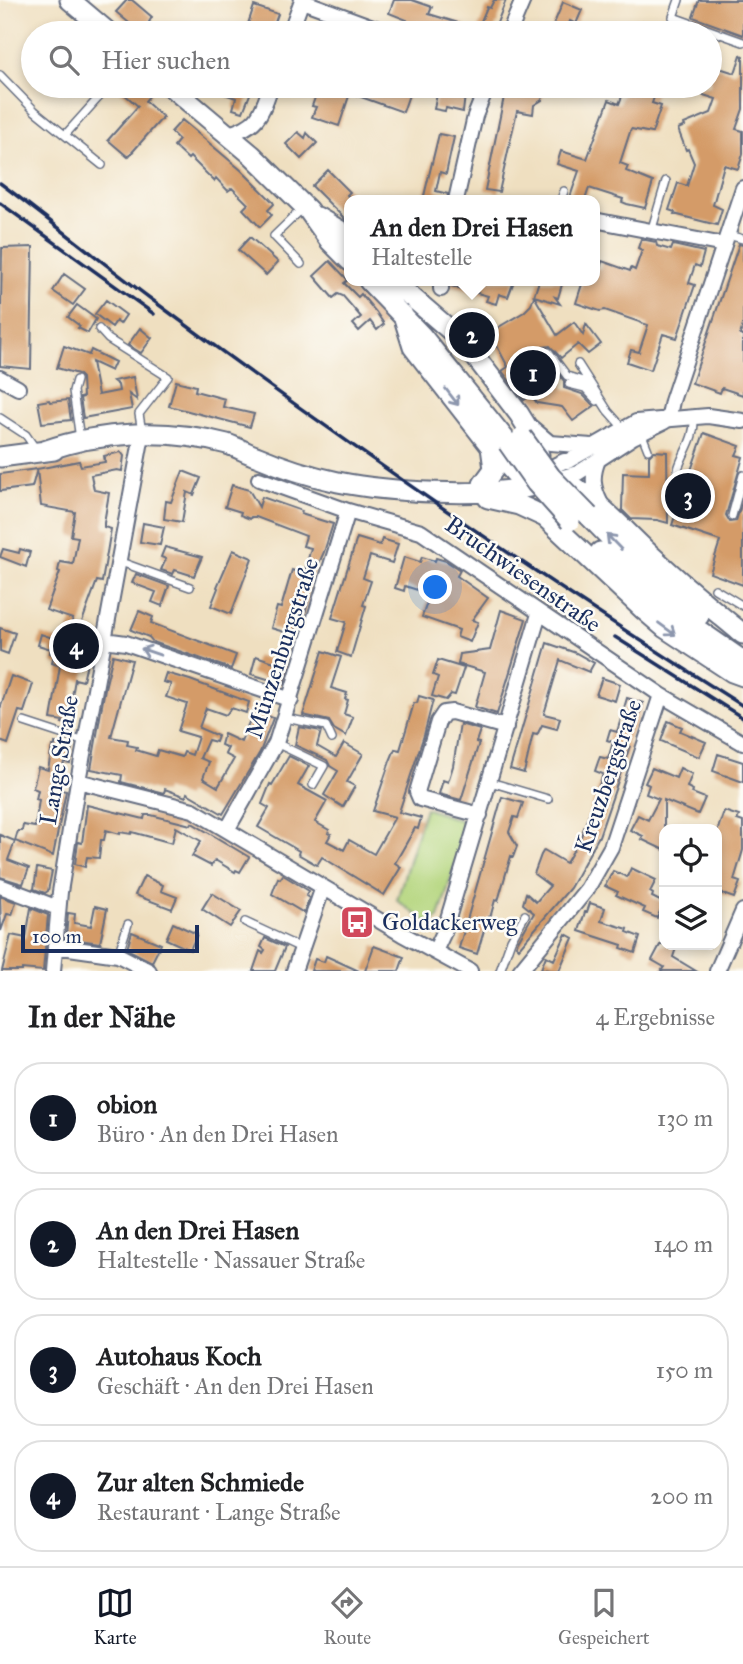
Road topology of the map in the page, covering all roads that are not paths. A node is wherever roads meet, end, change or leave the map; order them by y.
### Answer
1 (523, 0) edge
2 (679, 0) edge
3 (302, 1) edge
4 (79, 3) edge
5 (97, 21) edge
6 (294, 21) edge
7 (356, 21) edge
8 (514, 21) edge
9 (685, 21) edge
10 (722, 34) edge
11 (743, 41) edge
12 (0, 75) edge
13 (21, 96) edge
14 (23, 98) edge
15 (98, 98) edge
16 (184, 98) edge
17 (267, 98) edge
18 (482, 98) edge
19 (228, 134) junction
20 (65, 135) junction
21 (102, 165) dead end
22 (666, 181) dead end
23 (743, 188) edge
24 (564, 191) dead end
25 (457, 195) edge
26 (563, 195) edge
27 (306, 209) junction
28 (600, 221) edge
29 (651, 232) junction
30 (344, 235) edge
31 (743, 239) edge
32 (726, 240) junction
33 (344, 256) edge
34 (301, 264) dead end
35 (374, 286) edge
36 (395, 286) edge
37 (397, 286) edge
38 (99, 329) dead end
39 (545, 353) dead end
40 (578, 364) dead end
41 (0, 378) edge
42 (76, 380) dead end
43 (569, 384) dead end
44 (590, 384) junction
45 (18, 388) dead end
46 (608, 411) junction
47 (519, 414) junction
48 (694, 417) junction
49 (0, 418) edge
50 (668, 420) junction
51 (743, 421) edge
52 (633, 430) junction
53 (142, 439) junction
54 (80, 440) junction
55 (507, 442) junction
56 (648, 450) dead end
57 (41, 451) junction
58 (596, 453) junction
59 (0, 457) edge
60 (743, 475) edge
61 (259, 479) dead end
62 (537, 479) junction
63 (483, 484) junction
64 (676, 486) dead end
65 (453, 491) junction
66 (348, 511) junction
67 (587, 515) junction
68 (732, 516) dead end
69 (545, 517) junction
70 (118, 561) junction
71 (190, 587) dead end
72 (715, 590) dead end
73 (743, 606) edge
74 (540, 614) junction
75 (743, 634) edge
76 (104, 640) junction
77 (743, 647) edge
78 (743, 661) edge
79 (743, 676) edge
80 (661, 695) junction
81 (291, 701) junction
82 (285, 718) junction
83 (23, 722) dead end
84 (506, 727) junction
85 (332, 739) dead end
86 (85, 741) junction
87 (276, 743) junction
88 (743, 743) edge
89 (78, 782) junction
90 (490, 782) junction
91 (313, 785) dead end
92 (548, 799) dead end
93 (480, 816) junction
94 (227, 830) junction
95 (0, 886) edge
96 (323, 887) junction
97 (58, 908) junction
98 (743, 911) edge
99 (525, 915) dead end
100 (245, 922) dead end
101 (128, 925) dead end
102 (55, 946) junction
103 (302, 948) junction
104 (435, 951) junction
105 (118, 955) junction
106 (53, 971) edge
107 (149, 971) edge
108 (294, 971) edge
109 (470, 971) edge
110 (500, 971) edge
111 (520, 971) edge
112 (717, 971) edge

1 - 8 street
2 - 9 lane
3 - 6 street
3 - 7 street
4 - 5 main road
10 - 11 lane
12 - 13 lane
14 - 20 lane
15 - 20 lane
16 - 19 main road
17 - 19 street
18 - 25 street
19 - 27 main road
20 - 21 lane
22 - 29 lane
23 - 32 street
24 - 26 lane
27 - 30 main road
27 - 33 main road
27 - 34 lane
28 - 29 street
29 - 32 street
31 - 32 lane
32 - 50 street
35 -> 55 main road
36 - 55 main road
37 - 47 main road
38 - 53 lane
39 - 44 lane
40 - 44 lane
41 - 45 street
42 - 54 lane
43 - 46 lane
44 - 46 lane
46 - 52 lane
47 - 58 street
47 - 62 main road
48 - 50 street
48 - 51 street
48 - 64 lane
49 - 57 lane
50 - 52 street
52 - 56 lane
52 - 58 street
53 - 54 main road
53 - 57 main road
53 - 65 main road
53 - 70 street, Lange Straße
54 - 57 main road
55 - 62 main road
55 - 63 main road
55 - 67 main road, bridge
57 - 59 main road
58 - 62 street
58 - 67 street
60 - 68 lane
61 - 66 street, Bruchwiesenstraße
62 - 63 main road
62 - 65 main road
62 - 67 main road
62 - 69 main road
63 - 65 main road
65 - 69 main road
66 - 74 street, Bruchwiesenstraße
66 - 81 street, Münzenburgstraße
67 - 75 main road
77 -> 67 main road
67 - 78 main road
69 -> 79 main road
70 - 71 lane
70 - 76 street, Lange Straße
72 - 73 lane
74 - 80 street, Bruchwiesenstraße
74 - 84 street
81 -> 76 street
76 - 86 street, Lange Straße
80 - 88 street, Bruchwiesenstraße
80 - 111 street, Kreuzbergstraße
81 - 82 street, Münzenburgstraße
82 - 85 lane
82 - 87 street, Münzenburgstraße
83 - 86 lane
84 - 90 street
84 - 93 street
86 - 89 street, Lange Straße
87 - 91 lane
87 - 94 street, Münzenburgstraße
89 - 94 street
89 - 97 street, Lange Straße
90 - 92 lane
90 - 93 street
93 - 104 street
94 - 96 street
95 - 97 street
96 - 103 street
96 - 104 street
97 - 102 street, Lange Straße
98 - 112 street
99 - 110 lane
100 - 103 lane
101 - 105 lane
102 - 105 street
102 - 106 street, Lange Straße
103 - 108 street
104 - 109 street
105 - 107 street

